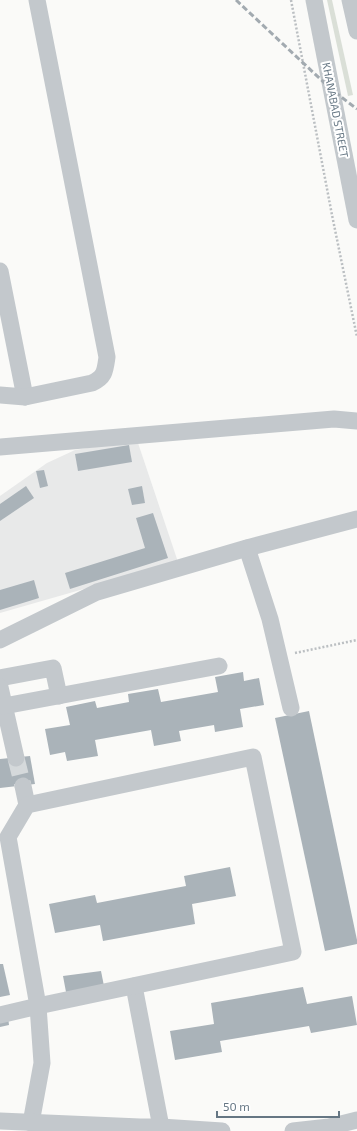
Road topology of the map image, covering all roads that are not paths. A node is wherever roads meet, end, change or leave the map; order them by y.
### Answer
1 (37, 0) edge
2 (314, 0) edge
3 (350, 0) edge
4 (357, 31) edge
5 (357, 220) edge
6 (0, 270) edge
7 (0, 395) edge
8 (25, 397) junction
9 (357, 421) edge
10 (0, 447) edge
11 (357, 519) edge
12 (247, 548) junction
13 (0, 640) edge
14 (219, 666) dead end
15 (0, 678) edge
16 (0, 687) edge
17 (59, 696) junction
18 (4, 706) junction
19 (292, 708) dead end
20 (16, 758) tunnel mouth
21 (23, 786) tunnel mouth
22 (28, 805) junction
23 (4, 838) edge
24 (134, 986) junction
25 (38, 1006) junction
26 (0, 1015) edge
27 (357, 1120) edge
28 (0, 1121) edge
29 (31, 1123) junction
30 (161, 1127) junction
31 (140, 1129) edge
32 (222, 1131) edge
33 (293, 1131) edge

1 - 8 street
2 - 5 street, KHANABAD STREET
3 - 4 street
6 - 8 street
7 - 8 street
9 - 10 street
11 - 12 street
12 - 13 street
12 - 19 street
14 - 17 street
15 - 17 street
16 - 18 street
17 - 18 street
18 - 20 street
21 - 22 street
22 - 23 street
22 - 24 street
23 - 25 street
24 - 25 street
24 - 30 street
25 - 26 street
25 - 29 street
27 - 33 street
28 - 29 street
29 - 31 street
30 - 31 street
30 - 32 street

